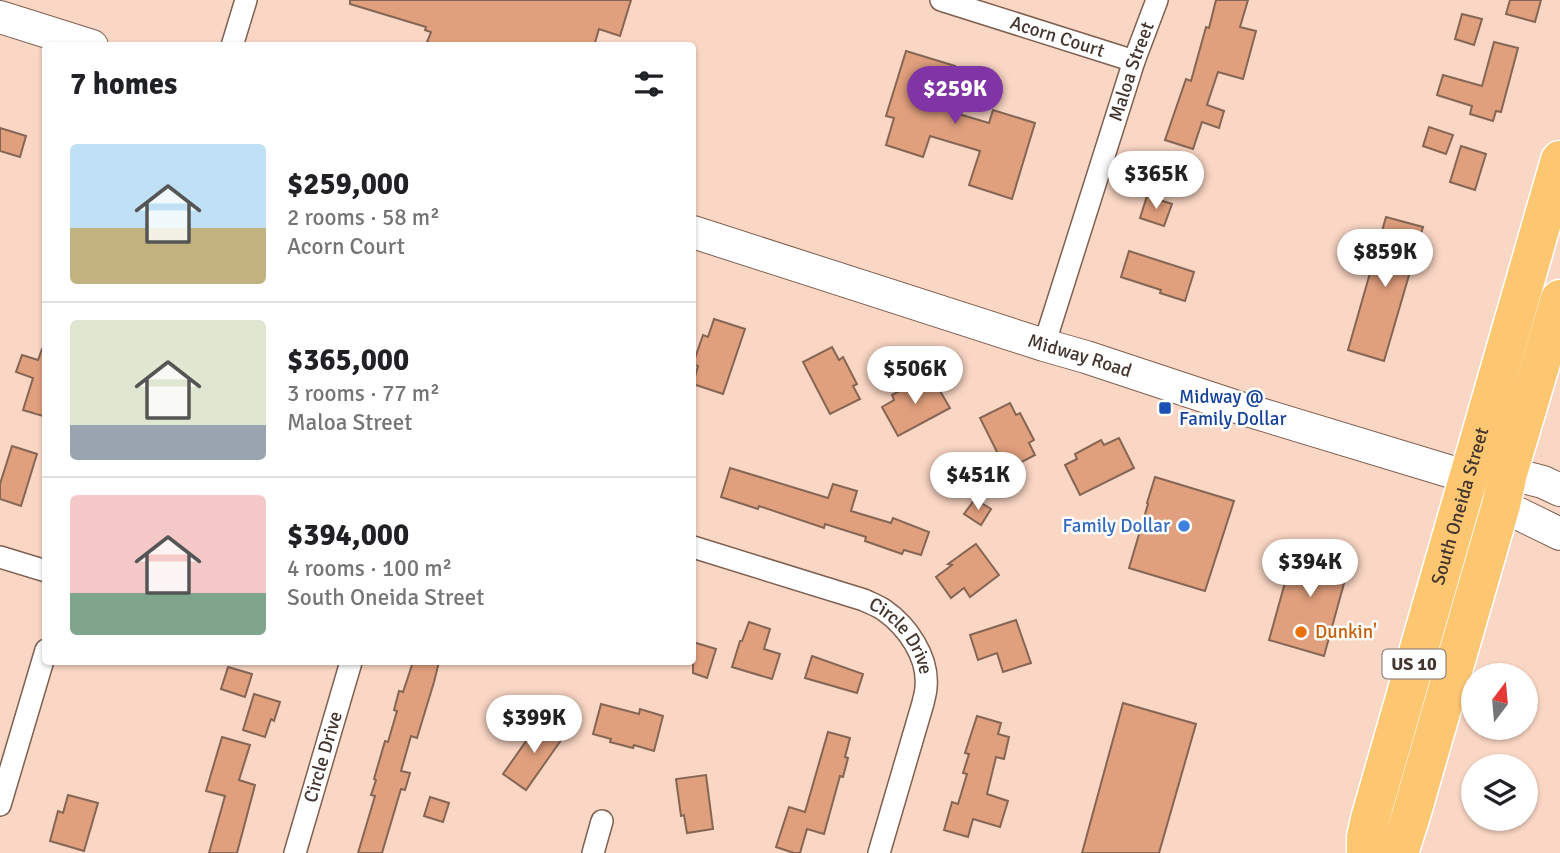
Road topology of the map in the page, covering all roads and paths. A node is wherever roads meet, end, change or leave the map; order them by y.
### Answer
1 (246, 0) edge
2 (941, 0) edge
3 (1157, 0) edge
4 (0, 17) edge
5 (79, 42) edge
6 (233, 42) edge
7 (1134, 61) junction
8 (1560, 160) edge
9 (696, 233) edge
10 (1560, 299) edge
11 (1044, 345) junction
12 (1468, 477) junction
13 (1505, 489) junction
14 (1560, 490) edge
15 (1560, 534) edge
16 (696, 548) edge
17 (0, 557) edge
18 (42, 570) edge
19 (42, 663) edge
20 (350, 665) edge
21 (0, 805) edge
22 (602, 821) dead end
23 (295, 853) edge
24 (593, 853) edge
25 (879, 853) edge
26 (1366, 853) edge
27 (1399, 853) edge

1 - 6 street
2 - 7 street, Acorn Court
3 - 7 street, Maloa Street
4 - 5 main road
7 - 11 street, Maloa Street
8 - 12 highway, South Oneida Street / US 10
9 - 11 main road, Midway Road
10 - 13 highway, South Oneida Street / US 10
11 - 12 main road, Midway Road
12 - 13 main road, Midway Road
12 - 26 highway, South Oneida Street / US 10
13 - 14 main road, Midway Road
13 - 15 main road
13 - 27 highway, South Oneida Street / US 10
16 - 25 street, Circle Drive
17 - 18 street
19 - 21 street
20 - 23 street, Circle Drive
22 - 24 street

